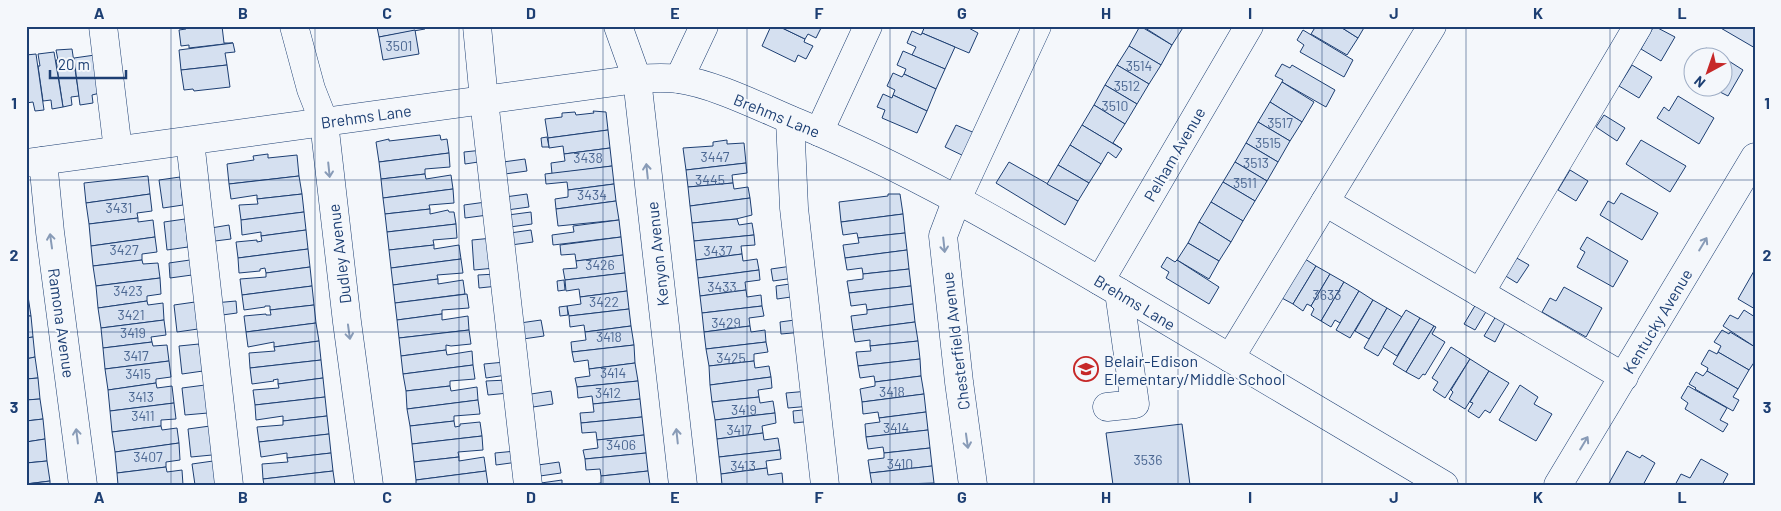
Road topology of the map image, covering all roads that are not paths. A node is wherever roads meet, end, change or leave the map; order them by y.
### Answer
1 (103, 26) edge
2 (294, 26) edge
3 (478, 26) edge
4 (618, 26) edge
5 (704, 26) edge
6 (868, 26) edge
7 (1037, 26) edge
8 (1249, 26) edge
9 (1432, 26) edge
10 (1638, 26) edge
11 (637, 79) junction
12 (679, 79) junction
13 (484, 100) junction
14 (790, 120) junction
15 (324, 122) junction
16 (819, 132) junction
17 (190, 140) junction
18 (118, 150) junction
19 (1755, 157) edge
20 (35, 162) edge
21 (957, 199) junction
22 (1325, 202) junction
23 (1110, 287) junction
24 (1480, 293) junction
25 (1230, 358) junction
26 (1624, 377) junction
27 (1107, 408) dead end
28 (83, 485) edge
29 (229, 485) edge
30 (369, 485) edge
31 (528, 485) edge
32 (683, 485) edge
33 (826, 485) edge
34 (973, 485) edge
35 (1444, 485) edge
36 (1558, 485) edge

1 - 18 street
2 - 15 street, Dudley Avenue
3 - 13 street
4 - 11 street, Kenyon Avenue
5 - 12 street
6 - 16 street
7 - 21 street, Chesterfield Avenue
8 - 23 street, Pelham Avenue
9 - 22 street
10 - 24 street
11 - 12 street, Brehms Lane
11 - 13 street, Brehms Lane
32 -> 11 street, Kenyon Avenue
12 - 14 street, Brehms Lane
13 - 15 street, Brehms Lane
13 - 31 street
14 - 16 street, Brehms Lane
14 - 33 street
15 - 17 street, Brehms Lane
15 -> 30 street, Dudley Avenue
16 - 21 street, Brehms Lane
17 - 18 street, Brehms Lane
17 - 29 street
18 - 20 street, Brehms Lane
26 -> 19 street, Kentucky Avenue
28 -> 20 street, Ramona Avenue
21 - 23 street, Brehms Lane
21 -> 34 street, Chesterfield Avenue
22 - 24 street
22 - 25 street
23 - 25 street, Brehms Lane
23 - 27 street
24 - 26 street
25 - 35 street, Brehms Lane
36 -> 26 street, Kentucky Avenue

